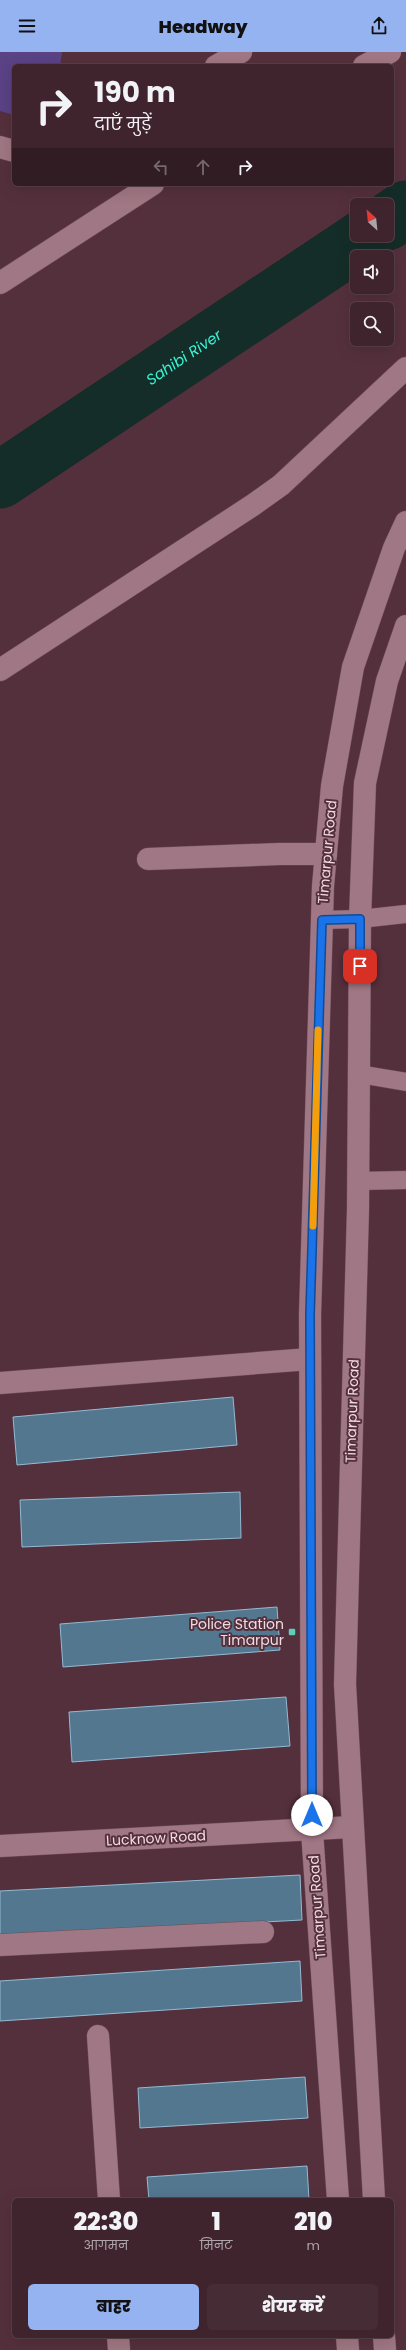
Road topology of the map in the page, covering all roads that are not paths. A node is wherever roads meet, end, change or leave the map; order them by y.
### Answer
1 (240, 52) edge
2 (390, 52) edge
3 (219, 64) edge
4 (368, 64) edge
5 (0, 147) edge
6 (12, 150) edge
7 (150, 186) edge
8 (0, 283) edge
9 (406, 368) edge
10 (406, 522) edge
11 (406, 626) edge
12 (0, 670) edge
13 (326, 854) junction
14 (148, 859) dead end
15 (406, 914) edge
16 (360, 919) junction
17 (322, 920) junction
18 (359, 1074) junction
19 (406, 1082) edge
20 (406, 1180) edge
21 (358, 1181) junction
22 (310, 1359) junction
23 (0, 1383) edge
24 (352, 1827) junction
25 (312, 1831) junction
26 (0, 1846) edge
27 (263, 1932) dead end
28 (0, 1945) edge
29 (98, 2036) dead end
30 (109, 2198) edge
31 (338, 2198) edge
32 (374, 2198) edge
33 (118, 2338) edge
34 (347, 2338) edge
35 (384, 2338) edge
36 (119, 2350) edge
37 (348, 2350) edge
38 (385, 2350) edge

1 - 3 street
2 - 4 street
5 - 6 street
7 - 8 street
9 - 12 street
10 - 13 street, Timarpur Road
11 - 16 street, Timarpur Road
13 - 14 street
13 - 17 street, Timarpur Road
15 - 16 lane
16 - 17 lane
16 - 18 street, Timarpur Road
17 - 22 street, Timarpur Road
18 - 19 lane
18 - 21 street, Timarpur Road
20 - 21 lane
21 - 24 street, Timarpur Road
22 - 23 street
22 - 25 street, Timarpur Road
24 - 25 street, Lucknow Road
24 - 32 street, Timarpur Road
25 - 26 street, Lucknow Road
25 - 31 street, Timarpur Road
27 - 28 street
29 - 30 street
33 - 36 street
34 - 37 street
35 - 38 street

